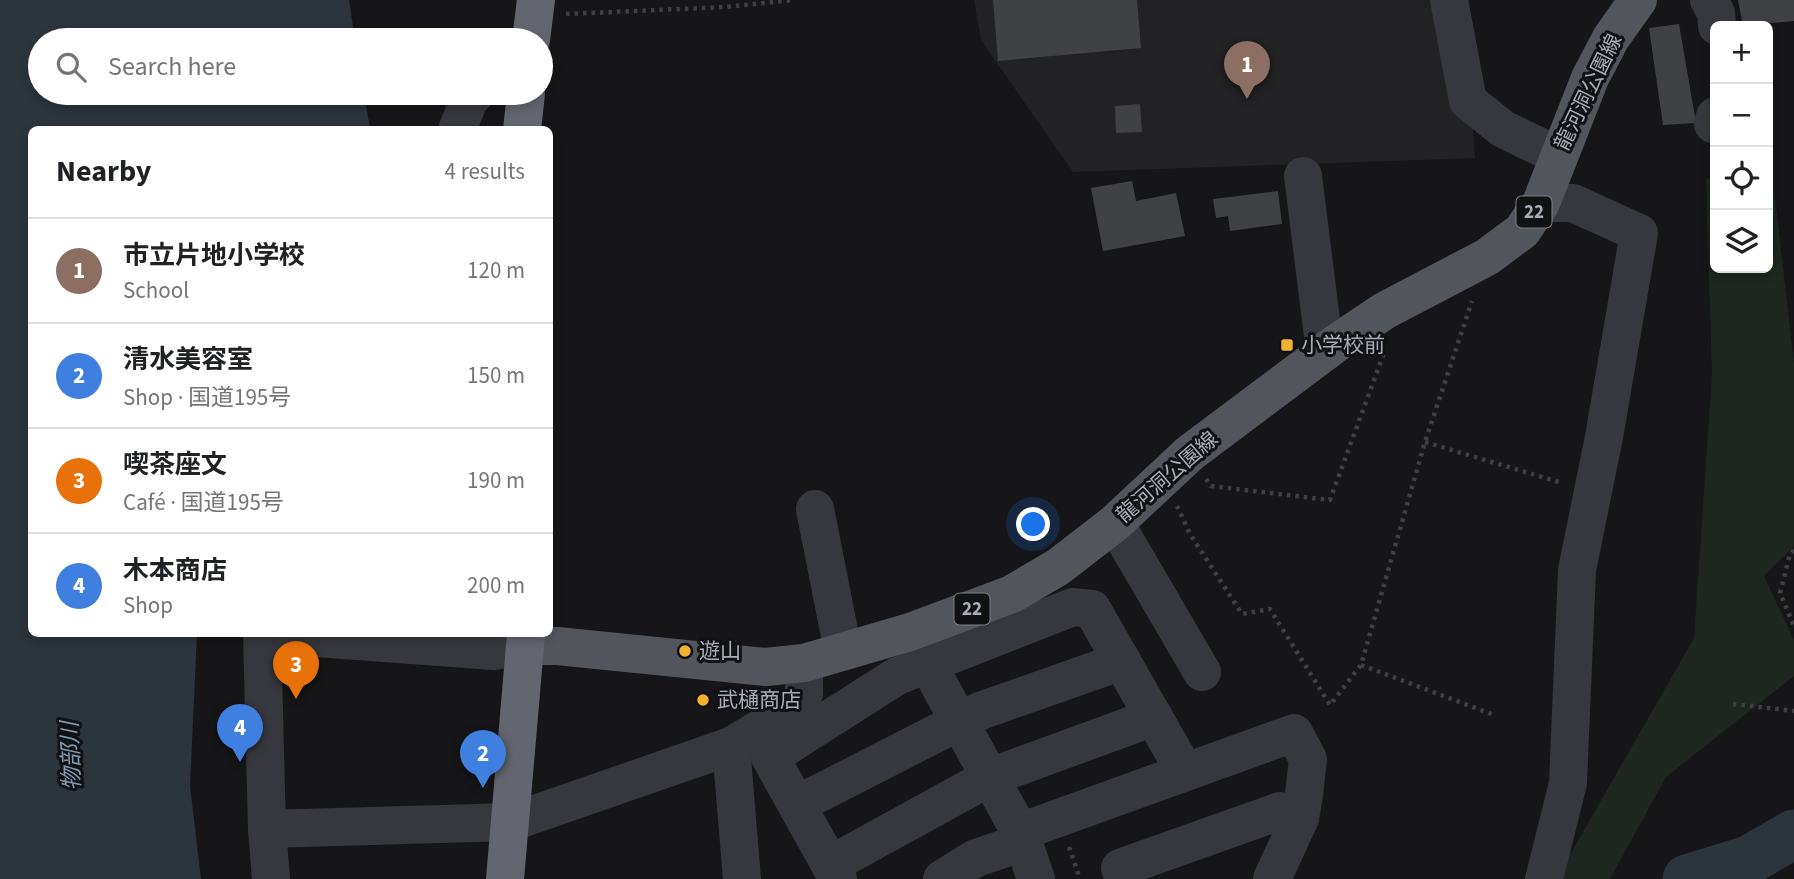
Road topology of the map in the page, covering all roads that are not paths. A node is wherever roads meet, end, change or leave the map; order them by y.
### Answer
1 (1449, 0) edge
2 (1638, 0) edge
3 (1709, 0) edge
4 (1717, 21) edge
5 (467, 105) edge
6 (525, 105) edge
7 (459, 126) edge
8 (522, 126) edge
9 (1558, 155) junction
10 (1303, 176) dead end
11 (1541, 203) junction
12 (1325, 352) junction
13 (815, 509) dead end
14 (1115, 523) junction
15 (262, 637) edge
16 (303, 637) edge
17 (526, 640) edge
18 (918, 647) junction
19 (843, 651) junction
20 (1122, 661) junction
21 (804, 663) junction
22 (1201, 672) dead end
23 (1154, 717) junction
24 (959, 722) junction
25 (731, 746) junction
26 (1185, 772) junction
27 (989, 777) junction
28 (798, 804) junction
29 (1300, 818) junction
30 (512, 822) junction
31 (267, 829) junction
32 (1022, 837) junction
33 (834, 872) edge
34 (271, 879) edge
35 (505, 879) edge
36 (742, 879) edge
37 (942, 879) edge
38 (1036, 879) edge
39 (1124, 879) edge
40 (1272, 879) edge
41 (1544, 879) edge

1 - 9 street
2 - 9 main road, 龍河洞公園線 / 22
3 - 4 street
5 - 7 street
6 - 8 highway
9 - 11 main road, 龍河洞公園線 / 22
10 - 12 street
11 - 12 main road, 龍河洞公園線 / 22
11 - 41 street
12 - 14 main road, 龍河洞公園線 / 22
13 - 19 street
14 - 18 main road, 龍河洞公園線 / 22
14 - 22 street
15 - 31 street
16 - 17 street
17 - 21 main road, 龍河洞公園線 / 22
17 - 30 highway
18 - 19 main road, 龍河洞公園線 / 22
18 - 20 street
18 - 24 street
18 - 28 street
19 - 21 main road, 龍河洞公園線 / 22
20 - 23 street
20 - 24 street
21 - 25 street
23 - 26 street
23 - 27 street
24 - 27 street
24 - 28 street
25 - 30 street
25 - 36 street
26 - 29 street
26 - 32 street
27 - 32 street
27 - 33 street
28 - 33 street
29 - 39 street
29 - 40 street
30 - 31 street
30 - 35 highway
31 - 34 street
32 - 37 street
32 - 38 street

